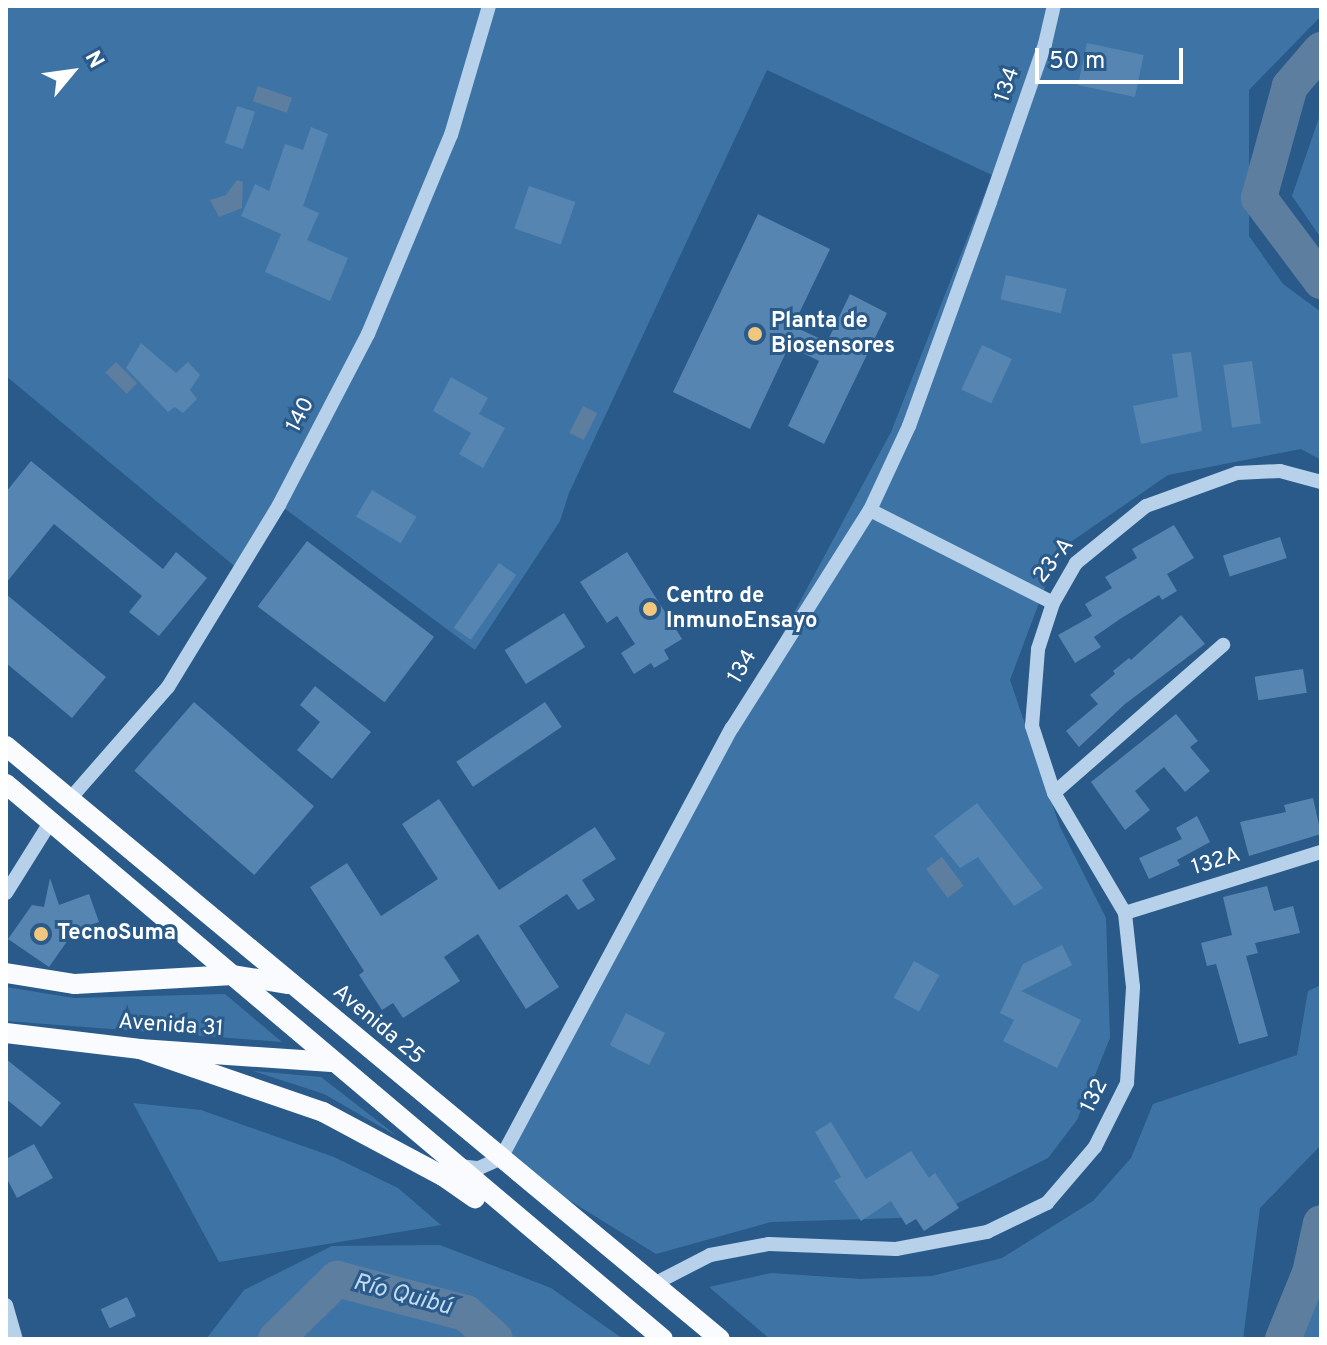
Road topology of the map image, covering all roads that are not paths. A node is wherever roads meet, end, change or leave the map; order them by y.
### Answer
1 (489, 6) edge
2 (1054, 6) edge
3 (1321, 482) edge
4 (870, 510) junction
5 (1053, 603) junction
6 (1223, 645) dead end
7 (6, 746) edge
8 (6, 784) edge
9 (1054, 793) junction
10 (69, 800) junction
11 (51, 821) junction
12 (1321, 852) edge
13 (6, 893) edge
14 (1125, 913) junction
15 (6, 973) edge
16 (233, 975) junction
17 (292, 985) junction
18 (6, 1033) edge
19 (140, 1049) junction
20 (332, 1062) junction
21 (501, 1158) junction
22 (455, 1166) junction
23 (573, 1264) junction
24 (652, 1285) junction
25 (6, 1305) edge
26 (16, 1339) edge
27 (663, 1339) edge
28 (720, 1339) edge

1 - 10 street, 140
2 - 4 street, 134
3 - 5 street, 23-A
4 - 5 street, 23-A
4 - 21 street, 134
5 - 9 street, 132
6 - 9 street
7 - 10 main road, Avenida 25
8 - 11 main road
9 - 14 street, 132
10 - 17 main road, Avenida 25
11 - 13 street
11 - 16 main road
12 - 14 street, 132A
14 - 24 street, 132
15 - 16 main road, Avenida 31
16 - 17 main road, Avenida 31
16 - 20 main road
17 - 21 main road, Avenida 25
18 - 19 main road, Avenida 31
19 - 20 main road, Avenida 31
19 - 23 main road
20 - 22 main road
21 - 22 street
21 - 24 main road, Avenida 25
22 - 23 main road
23 - 27 main road
24 - 28 main road, Avenida 25
25 - 26 street

